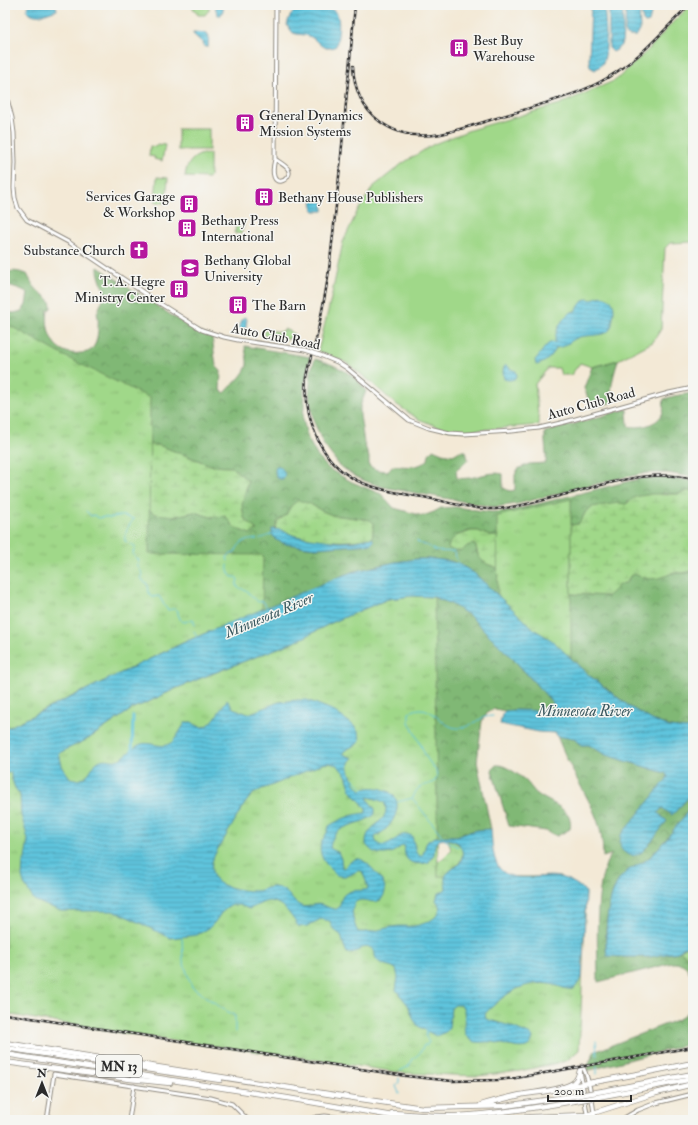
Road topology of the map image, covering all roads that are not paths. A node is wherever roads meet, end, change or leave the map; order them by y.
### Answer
1 (276, 5) edge
2 (5, 91) edge
3 (275, 159) junction
4 (693, 388) edge
5 (5, 1043) edge
6 (5, 1048) edge
7 (5, 1054) edge
8 (5, 1062) edge
9 (693, 1063) edge
10 (580, 1070) junction
11 (693, 1074) edge
12 (233, 1079) junction
13 (693, 1080) edge
14 (588, 1083) junction
15 (582, 1084) junction
16 (693, 1084) edge
17 (134, 1086) junction
18 (561, 1088) junction
19 (232, 1090) junction
20 (603, 1094) junction
21 (693, 1094) edge
22 (573, 1098) junction
23 (472, 1107) junction
24 (358, 1109) junction
25 (594, 1113) junction
26 (588, 1117) edge
27 (47, 1120) edge
28 (128, 1120) edge
29 (248, 1120) edge
30 (306, 1120) edge
31 (360, 1120) edge
32 (416, 1120) edge
33 (489, 1120) edge
34 (595, 1120) edge
35 (621, 1120) edge

1 - 3 street
2 - 4 street, Auto Club Road, bridge
3 - 3 street
5 - 12 highway
6 - 12 highway, MN 13
7 - 19 highway
8 - 19 highway, MN 13
9 - 14 highway
10 - 14 street
10 - 15 street
10 - 18 highway
11 - 20 highway, MN 13
12 - 23 highway, MN 13
13 - 20 highway, MN 13
14 - 15 highway
14 - 25 street
15 - 18 highway
15 - 26 street
16 - 25 highway
17 - 27 street
17 - 28 street
17 - 29 street
18 - 23 highway
19 - 24 highway, MN 13
20 - 22 highway, MN 13, bridge
21 - 35 street
22 - 23 highway, MN 13
22 - 24 highway, MN 13
24 - 32 highway
25 - 26 highway
25 - 34 street
26 - 33 highway
30 - 31 street

